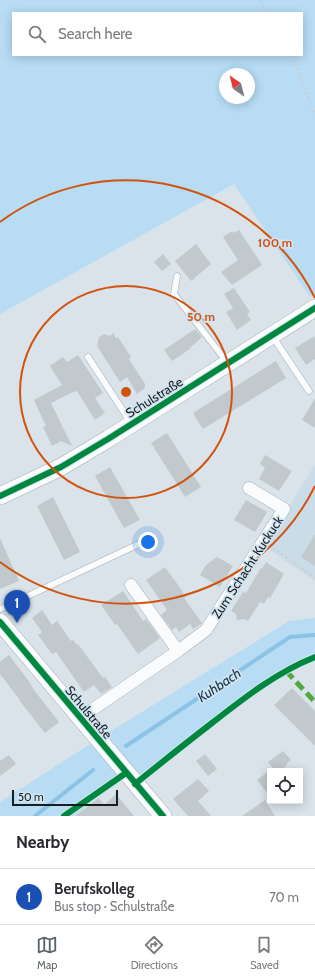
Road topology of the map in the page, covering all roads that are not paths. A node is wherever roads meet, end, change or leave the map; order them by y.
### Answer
1 (177, 276) dead end
2 (315, 308) edge
3 (272, 335) junction
4 (88, 357) dead end
5 (228, 363) junction
6 (309, 391) dead end
7 (132, 424) junction
8 (249, 488) dead end
9 (0, 496) edge
10 (141, 543) dead end
11 (131, 585) dead end
12 (0, 609) edge
13 (0, 622) edge
14 (178, 651) junction
15 (80, 718) junction
16 (162, 816) edge

1 - 5 lane
2 - 3 main road, Schulstraße
3 - 5 main road, Schulstraße
3 - 6 lane
4 - 7 lane, Schulstraße
5 - 7 main road, Schulstraße
7 - 9 main road, Schulstraße
8 - 14 street, Zum Schacht Kuckuck
10 - 12 lane
11 - 14 street
13 - 15 main road, Schulstraße
14 - 15 street, Zum Schacht Kuckuck
15 - 16 main road, Schulstraße

